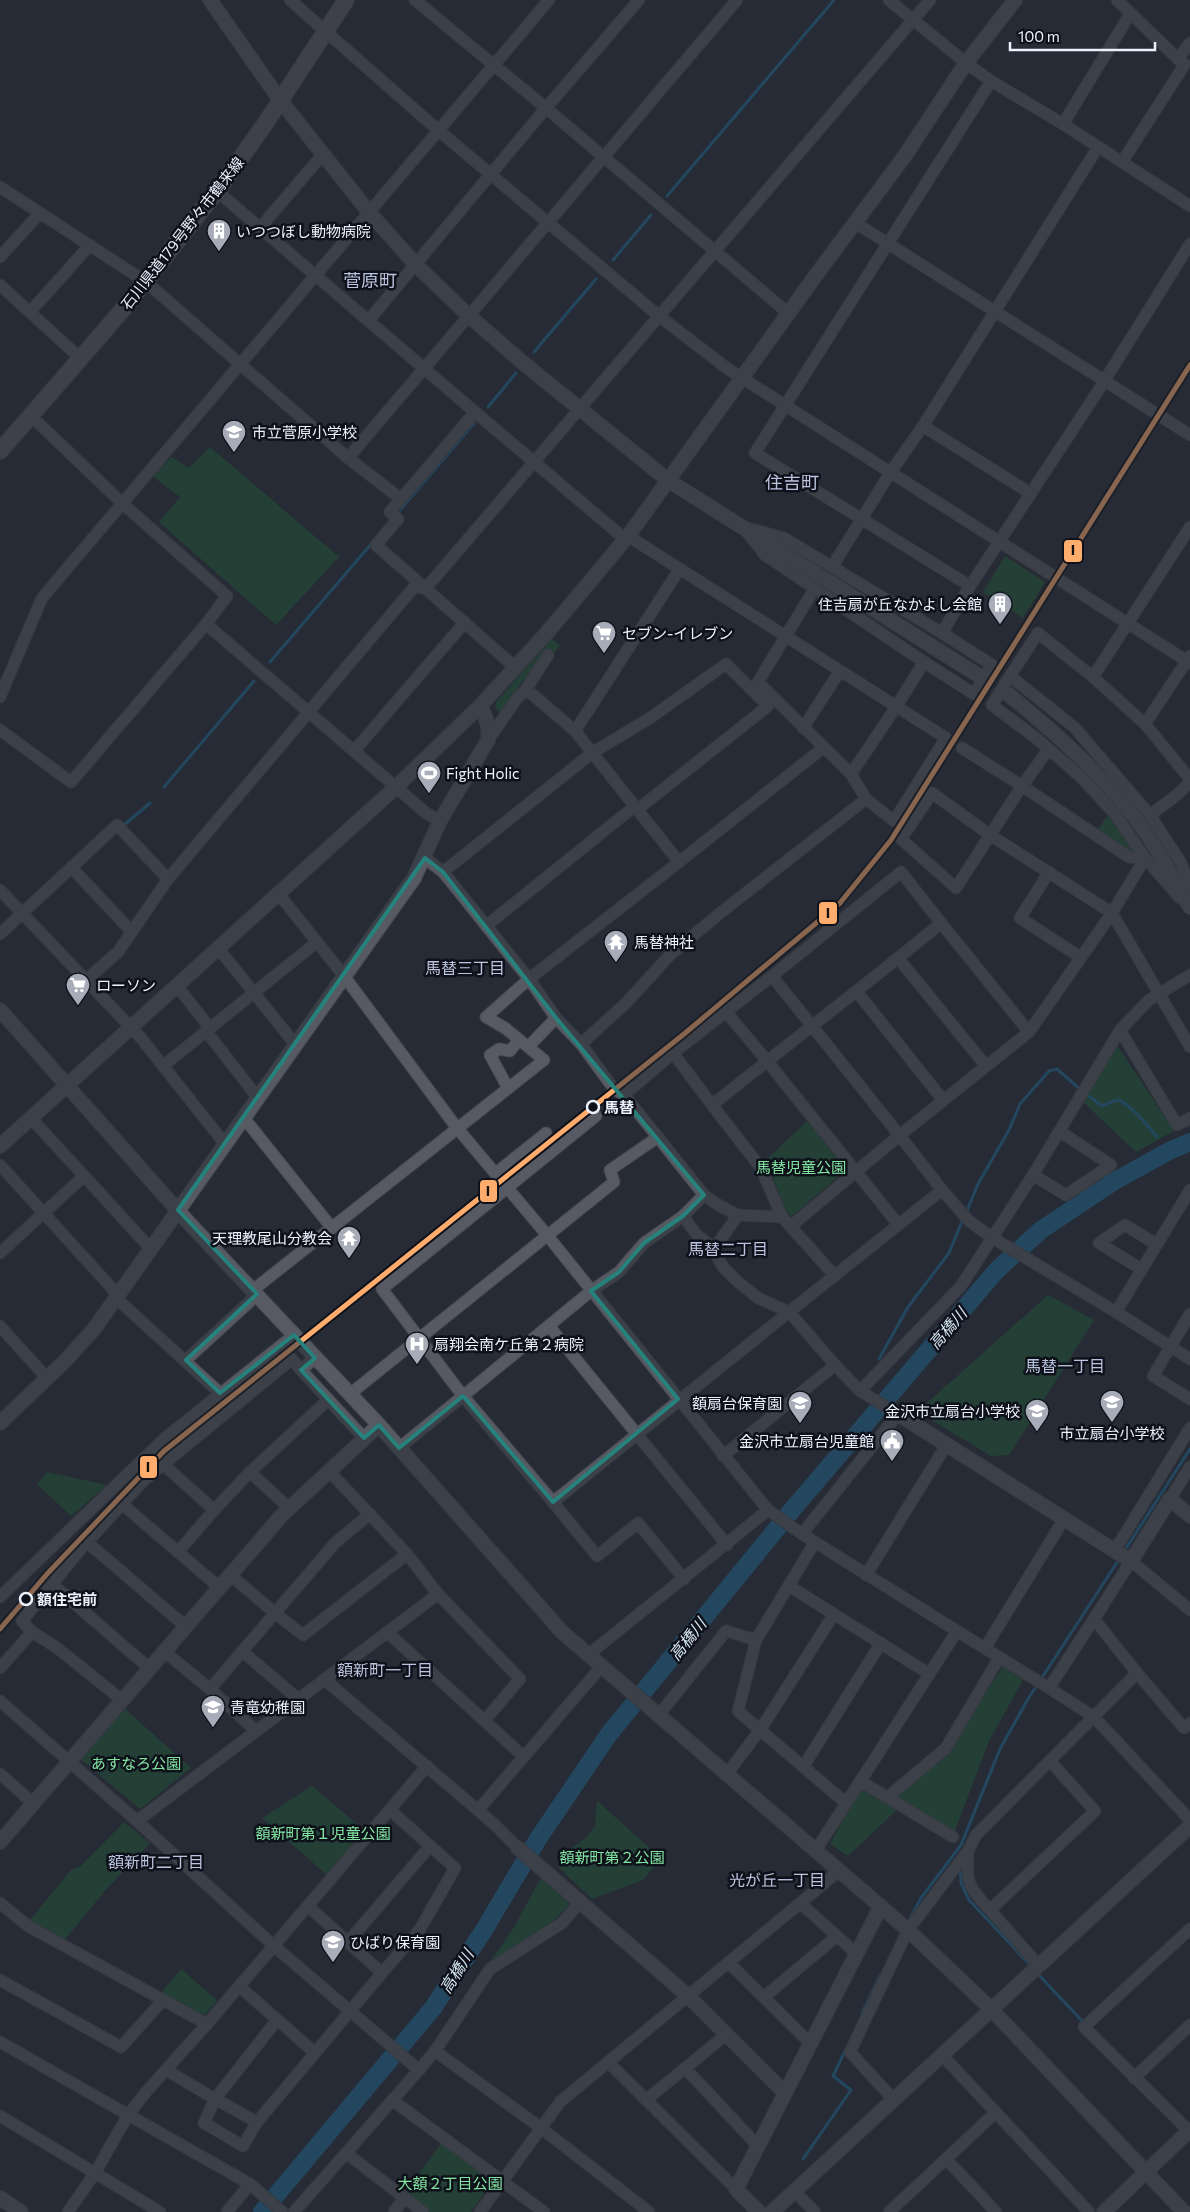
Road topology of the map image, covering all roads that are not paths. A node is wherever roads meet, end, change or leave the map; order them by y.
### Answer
1 (210, 0) edge
2 (290, 0) edge
3 (346, 0) edge
4 (416, 0) edge
5 (548, 0) edge
6 (639, 0) edge
7 (737, 0) edge
8 (889, 0) edge
9 (930, 0) edge
10 (1015, 0) edge
11 (1117, 0) edge
12 (1130, 14) junction
13 (913, 21) junction
14 (326, 30) junction
15 (1190, 43) edge
16 (966, 63) junction
17 (495, 64) junction
18 (1184, 64) edge
19 (992, 81) junction
20 (280, 100) junction
21 (546, 108) junction
22 (1063, 124) junction
23 (438, 130) junction
24 (1098, 147) junction
25 (323, 154) junction
26 (603, 157) junction
27 (1122, 162) junction
28 (493, 174) junction
29 (0, 187) edge
30 (217, 191) junction
31 (1190, 206) edge
32 (368, 211) junction
33 (40, 212) junction
34 (548, 221) junction
35 (854, 222) junction
36 (260, 228) junction
37 (887, 244) junction
38 (1190, 244) edge
39 (90, 245) junction
40 (714, 251) junction
41 (0, 256) edge
42 (416, 265) junction
43 (315, 276) junction
44 (146, 282) junction
45 (0, 285) edge
46 (30, 312) junction
47 (788, 313) junction
48 (994, 313) junction
49 (468, 315) junction
50 (660, 316) junction
51 (370, 320) junction
52 (80, 358) junction
53 (240, 365) junction
54 (425, 367) junction
55 (741, 378) junction
56 (1104, 380) junction
57 (785, 404) junction
58 (580, 409) junction
59 (475, 412) junction
60 (31, 416) junction
61 (923, 426) junction
62 (1190, 435) edge
63 (2, 444) edge
64 (348, 458) junction
65 (534, 463) junction
66 (890, 473) junction
67 (669, 480) junction
68 (1030, 493) junction
69 (401, 499) junction
70 (122, 503) junction
71 (862, 519) junction
72 (742, 526) junction
73 (1190, 527) edge
74 (626, 537) junction
75 (999, 543) junction
76 (832, 567) junction
77 (679, 570) junction
78 (970, 586) junction
79 (426, 588) junction
80 (815, 588) junction
81 (465, 622) junction
82 (206, 624) junction
83 (1128, 624) junction
84 (942, 633) junction
85 (786, 637) junction
86 (548, 655) dead end
87 (1189, 660) edge
88 (924, 662) junction
89 (516, 668) junction
90 (840, 671) junction
91 (981, 676) tunnel mouth
92 (1010, 676) junction
93 (1093, 677) junction
94 (754, 686) junction
95 (525, 691) junction
96 (1008, 694) tunnel mouth
97 (0, 697) edge
98 (480, 706) junction
99 (896, 707) junction
100 (308, 713) junction
101 (1145, 724) junction
102 (803, 728) junction
103 (0, 730) edge
104 (575, 731) junction
105 (488, 740) junction
106 (823, 748) junction
107 (962, 748) dead end
108 (1048, 750) junction
109 (354, 751) junction
110 (592, 753) junction
111 (851, 774) junction
112 (1190, 780) edge
113 (1022, 786) junction
114 (396, 787) junction
115 (866, 799) junction
116 (637, 808) junction
117 (1150, 815) junction
118 (440, 822) junction
119 (990, 835) junction
120 (425, 858) junction
121 (1145, 858) junction
122 (679, 862) junction
123 (71, 867) junction
124 (443, 872) junction
125 (1049, 872) junction
126 (168, 878) junction
127 (1190, 886) edge
128 (0, 890) edge
129 (278, 893) junction
130 (1190, 908) edge
131 (1112, 913) junction
132 (22, 914) junction
133 (941, 923) junction
134 (486, 926) junction
135 (132, 932) junction
136 (0, 934) edge
137 (317, 942) junction
138 (218, 948) junction
139 (1080, 957) junction
140 (898, 958) junction
141 (1190, 975) edge
142 (344, 976) junction
143 (772, 976) junction
144 (529, 979) junction
145 (85, 981) junction
146 (177, 986) junction
147 (254, 992) junction
148 (857, 992) junction
149 (1158, 994) junction
150 (0, 1010) edge
151 (727, 1013) junction
152 (556, 1018) junction
153 (812, 1026) junction
154 (130, 1028) junction
155 (208, 1029) junction
156 (1120, 1030) junction
157 (1029, 1032) junction
158 (524, 1043) junction
159 (296, 1044) junction
160 (581, 1044) junction
161 (1190, 1047) edge
162 (673, 1053) junction
163 (767, 1061) junction
164 (163, 1066) junction
165 (986, 1066) junction
166 (67, 1085) junction
167 (508, 1088) junction
168 (624, 1096) junction
169 (258, 1098) junction
170 (943, 1100) junction
171 (712, 1105) junction
172 (596, 1116) dead end
173 (31, 1118) junction
174 (244, 1118) junction
175 (1190, 1118) edge
176 (457, 1128) junction
177 (1059, 1131) junction
178 (546, 1133) dead end
179 (900, 1134) junction
180 (658, 1137) junction
181 (225, 1144) junction
182 (0, 1146) edge
183 (0, 1165) edge
184 (855, 1171) junction
185 (496, 1173) junction
186 (1033, 1175) junction
187 (84, 1176) junction
188 (507, 1188) junction
189 (942, 1190) junction
190 (1190, 1190) edge
191 (704, 1195) junction
192 (178, 1210) junction
193 (44, 1214) junction
194 (738, 1215) junction
195 (683, 1216) junction
196 (782, 1217) junction
197 (898, 1224) junction
198 (792, 1226) junction
199 (332, 1228) junction
200 (547, 1235) junction
201 (991, 1237) junction
202 (1156, 1244) junction
203 (151, 1249) junction
204 (713, 1250) junction
205 (0, 1253) edge
206 (1141, 1269) junction
207 (835, 1276) junction
208 (591, 1291) junction
209 (255, 1292) junction
210 (117, 1296) junction
211 (789, 1312) junction
212 (1116, 1312) junction
213 (1190, 1314) edge
214 (0, 1326) edge
215 (549, 1326) junction
216 (294, 1336) junction
217 (420, 1338) junction
218 (1170, 1346) junction
219 (315, 1358) junction
220 (1190, 1359) edge
221 (186, 1360) junction
222 (835, 1366) junction
223 (301, 1370) junction
224 (47, 1378) junction
225 (220, 1393) junction
226 (864, 1393) junction
227 (350, 1394) junction
228 (463, 1396) junction
229 (678, 1399) junction
230 (1190, 1399) edge
231 (328, 1400) junction
232 (898, 1414) junction
233 (0, 1423) edge
234 (379, 1425) junction
235 (1190, 1428) edge
236 (638, 1433) junction
237 (364, 1438) junction
238 (947, 1444) junction
239 (399, 1448) junction
240 (723, 1456) junction
241 (163, 1464) junction
242 (1190, 1467) edge
243 (329, 1471) junction
244 (250, 1472) junction
245 (1170, 1499) junction
246 (553, 1502) junction
247 (122, 1504) junction
248 (289, 1508) junction
249 (214, 1510) junction
250 (768, 1510) junction
251 (370, 1514) junction
252 (1190, 1516) edge
253 (1064, 1519) junction
254 (802, 1534) junction
255 (87, 1542) junction
256 (815, 1542) junction
257 (727, 1545) junction
258 (178, 1552) junction
259 (407, 1554) junction
260 (1122, 1554) junction
261 (229, 1574) junction
262 (866, 1575) junction
263 (684, 1579) junction
264 (52, 1584) junction
265 (789, 1586) junction
266 (219, 1587) junction
267 (438, 1594) junction
268 (0, 1597) edge
269 (1190, 1610) edge
270 (274, 1613) junction
271 (834, 1614) junction
272 (1094, 1619) junction
273 (185, 1626) junction
274 (957, 1631) junction
275 (32, 1632) junction
276 (387, 1632) junction
277 (756, 1640) junction
278 (881, 1643) junction
279 (985, 1648) junction
280 (164, 1651) junction
281 (242, 1651) junction
282 (588, 1655) junction
283 (1000, 1658) junction
284 (601, 1667) junction
285 (0, 1668) edge
286 (149, 1668) junction
287 (928, 1673) junction
288 (1137, 1674) junction
289 (324, 1679) junction
290 (1043, 1684) junction
291 (212, 1691) junction
292 (298, 1699) junction
293 (122, 1700) junction
294 (0, 1701) edge
295 (657, 1715) junction
296 (1094, 1717) junction
297 (485, 1720) junction
298 (1190, 1723) edge
299 (760, 1730) junction
300 (256, 1731) junction
301 (523, 1756) junction
302 (1050, 1761) junction
303 (68, 1762) junction
304 (428, 1766) junction
305 (803, 1767) junction
306 (0, 1774) edge
307 (726, 1775) junction
308 (860, 1781) junction
309 (888, 1797) junction
310 (33, 1803) junction
311 (846, 1804) junction
312 (390, 1810) junction
313 (478, 1810) junction
314 (1190, 1820) edge
315 (137, 1821) junction
316 (1190, 1826) edge
317 (954, 1837) dead end
318 (0, 1842) edge
319 (430, 1846) junction
320 (518, 1848) joint
321 (816, 1850) junction
322 (968, 1851) junction
323 (840, 1870) junction
324 (581, 1901) junction
325 (800, 1904) junction
326 (308, 1906) junction
327 (881, 1906) junction
328 (2, 1909) edge
329 (990, 1910) junction
330 (906, 1928) junction
331 (1190, 1929) edge
332 (837, 1936) junction
333 (348, 1942) junction
334 (274, 1946) junction
335 (857, 1954) junction
336 (729, 1962) junction
337 (1039, 1966) junction
338 (382, 1973) junction
339 (0, 1980) edge
340 (239, 1986) junction
341 (688, 1996) junction
342 (764, 1998) junction
343 (163, 2000) junction
344 (991, 2009) junction
345 (351, 2012) junction
346 (277, 2020) junction
347 (207, 2024) junction
348 (1190, 2024) edge
349 (727, 2034) junction
350 (0, 2042) edge
351 (810, 2044) junction
352 (435, 2051) junction
353 (315, 2053) junction
354 (942, 2055) junction
355 (608, 2062) junction
356 (685, 2068) junction
357 (416, 2069) junction
358 (166, 2070) junction
359 (1134, 2078) junction
360 (785, 2093) junction
361 (215, 2099) junction
362 (392, 2100) junction
363 (646, 2100) junction
364 (894, 2100) junction
365 (996, 2112) junction
366 (128, 2115) junction
367 (0, 2116) edge
368 (257, 2122) junction
369 (541, 2128) junction
370 (1190, 2131) edge
371 (758, 2146) junction
372 (346, 2154) junction
373 (946, 2159) junction
374 (1146, 2172) junction
375 (95, 2173) junction
376 (502, 2181) junction
377 (252, 2187) junction
378 (736, 2189) junction
379 (794, 2192) junction
380 (0, 2198) edge
381 (404, 2198) junction
382 (896, 2210) edge
383 (21, 2212) edge
384 (68, 2212) edge
385 (160, 2212) edge
386 (227, 2212) edge
387 (282, 2212) edge
388 (294, 2212) edge
389 (394, 2212) edge
390 (423, 2212) edge
391 (480, 2212) edge
392 (544, 2212) edge
393 (649, 2212) edge
394 (759, 2212) edge
395 (772, 2212) edge
396 (815, 2212) edge
397 (996, 2212) edge
398 (1089, 2212) edge
399 (1104, 2212) edge
400 (1184, 2212) edge

1 - 20 street
2 - 14 street
3 - 14 main road, 石川県道179号野々市鶴来線
4 - 17 street
5 - 17 street
6 - 21 street
7 - 26 street
8 - 13 street
9 - 13 street
10 - 16 street
11 - 12 street
12 - 18 street
12 - 22 street
13 - 16 street
13 - 40 street
14 - 20 main road, 石川県道179号野々市鶴来線
14 - 23 street
15 - 18 street
16 - 19 street
16 - 35 street
17 - 21 street
17 - 23 street
18 - 27 street
19 - 22 street
19 - 37 street
20 - 25 street
20 - 30 main road, 石川県道179号野々市鶴来線
21 - 26 street
21 - 28 street
22 - 24 street
23 - 28 street
23 - 32 street
24 - 27 street
24 - 48 street
25 - 32 street
25 - 36 street
26 - 34 street
26 - 40 street
27 - 31 street
28 - 34 street
28 - 42 street
29 - 33 street
30 - 36 street
30 - 44 main road, 石川県道179号野々市鶴来線
32 - 42 street
32 - 43 street
33 - 39 street
33 - 41 street
34 - 49 street
34 - 50 street
35 - 37 street
35 - 47 street
36 - 43 street
37 - 48 street
37 - 57 street
38 - 56 street
39 - 44 street
39 - 46 street
40 - 47 street
40 - 50 street
42 - 49 street
42 - 51 street
43 - 51 street
43 - 53 street
44 - 52 main road, 石川県道179号野々市鶴来線
44 - 53 street
45 - 46 street
46 - 52 street
47 - 55 street
48 - 56 street
48 - 61 street
49 - 54 street
49 - 58 street
50 - 55 street
50 - 58 street
51 - 54 street
52 - 60 main road, 石川県道179号野々市鶴来線
53 - 64 street
53 - 70 street
54 - 59 street
54 - 64 street
55 - 57 street
55 - 67 street
56 - 62 street
56 - 68 street
57 - 66 street
57 - 71 street
58 - 65 street
58 - 67 street
59 - 65 street
59 - 69 street
60 - 63 main road, 石川県道179号野々市鶴来線
60 - 70 street
61 - 66 street
61 - 68 street
64 - 69 street
65 - 74 street
65 - 79 street
66 - 71 street
66 - 75 street
67 - 72 street
67 - 74 street
68 - 75 street
69 - 79 street
70 - 82 street
70 - 97 street
71 - 76 street
71 - 78 street
72 - 76 street
72 - 80 street
72 - 91 street
73 - 83 street
74 - 77 street
74 - 89 street
75 - 78 street
75 - 83 street
76 - 84 street
77 - 85 street
77 - 104 street
78 - 84 street
79 - 81 street
79 - 100 street
80 - 85 street
80 - 88 street
81 - 89 street
81 - 109 street
82 - 100 street
82 - 103 street
83 - 87 street
83 - 93 street
84 - 88 street
85 - 90 street
85 - 94 street
86 - 95 street
87 - 101 street
88 - 99 street
89 - 98 street
90 - 99 street
90 - 102 street
92 - 93 street
92 - 108 street
92 - 117 street
93 - 101 street
94 - 102 street
94 - 110 street
94 - 116 street
95 - 104 street
95 - 105 street
96 - 130 street
98 - 105 street
98 - 114 street
99 - 111 street
99 - 115 street
100 - 109 street
100 - 126 street
101 - 112 street
102 - 106 street
104 - 110 street
105 - 118 street
106 - 111 street
106 - 122 street
107 - 113 street
108 - 113 street
108 - 121 street
109 - 114 street
110 - 116 street
110 - 124 street
111 - 115 street
112 - 117 street
113 - 119 street
113 - 121 street
114 - 118 street
114 - 129 street
115 - 160 street
116 - 122 street
116 - 134 street
117 - 127 street
118 - 120 street
119 - 119 street
119 - 125 street
120 - 124 street
120 - 142 street
121 - 130 street
121 - 131 street
122 - 144 street
123 - 126 street
123 - 132 street
123 - 135 street
124 - 134 street
125 - 131 street
125 - 139 street
126 - 135 street
128 - 132 street
129 - 137 street
129 - 138 street
131 - 139 street
131 - 149 street
132 - 136 street
132 - 145 street
133 - 140 street
133 - 143 street
133 - 157 street
134 - 144 street
135 - 145 street
137 - 142 street
137 - 147 street
138 - 146 street
138 - 147 street
139 - 157 street
140 - 148 street
140 - 165 street
141 - 149 street
142 - 159 street
142 - 176 street
143 - 151 street
143 - 153 street
144 - 152 street
144 - 158 street
145 - 154 street
146 - 154 street
146 - 155 street
147 - 155 street
147 - 159 street
148 - 153 street
148 - 170 street
149 - 156 street
149 - 161 street
150 - 166 street
151 - 162 street
151 - 163 street
152 - 158 street
152 - 160 street
153 - 163 street
153 - 179 street
154 - 164 street
154 - 166 street
155 - 164 street
155 - 169 street
156 - 175 street
156 - 177 street
157 - 165 street
158 - 167 street
158 - 167 street
159 - 169 street
160 - 168 street
162 - 168 street
162 - 171 street
163 - 171 street
163 - 184 street
164 - 181 street
165 - 170 street
166 - 173 street
166 - 192 street
167 - 176 street
168 - 180 street
169 - 174 street
170 - 179 street
171 - 196 street
172 - 188 street
173 - 182 street
173 - 187 street
174 - 181 street
174 - 199 street
176 - 185 street
176 - 199 street
177 - 186 street
177 - 186 street
178 - 185 street
179 - 184 street
179 - 189 street
180 - 191 street
180 - 200 street
181 - 192 street
183 - 193 street
184 - 197 street
184 - 198 street
185 - 188 street
186 - 201 street
187 - 193 street
187 - 203 street
188 - 200 street
188 - 217 street
189 - 197 street
189 - 201 street
190 - 202 street
191 - 194 street
191 - 195 street
192 - 203 street
192 - 209 street
193 - 205 street
193 - 210 street
194 - 196 street
194 - 204 street
195 - 204 street
195 - 208 street
196 - 198 street
197 - 207 street
198 - 207 street
199 - 209 street
200 - 208 street
200 - 217 street
201 - 212 street
201 - 226 street
202 - 206 street
202 - 206 street
203 - 210 street
204 - 211 street
206 - 212 street
207 - 211 street
208 - 215 street
208 - 229 street
209 - 216 street
209 - 221 street
210 - 221 street
210 - 224 street
211 - 222 street
211 - 229 street
212 - 218 street
213 - 218 street
214 - 224 street
215 - 228 street
215 - 236 street
216 - 219 street
216 - 225 street
217 - 227 street
217 - 228 street
218 - 220 street
218 - 230 street
219 - 223 street
219 - 227 street
221 - 225 street
222 - 226 street
222 - 240 street
223 - 231 street
223 - 241 street
224 - 233 street
225 - 268 street
226 - 232 street
227 - 234 street
228 - 239 street
228 - 246 street
229 - 236 street
229 - 240 street
231 - 237 street
231 - 244 street
232 - 238 street
232 - 254 street
234 - 237 street
234 - 239 street
235 - 260 street
236 - 246 street
236 - 257 street
237 - 243 street
238 - 253 street
238 - 262 street
239 - 282 street
240 - 250 street
241 - 247 street
241 - 249 street
242 - 245 street
243 - 248 street
243 - 251 street
244 - 248 street
244 - 249 street
245 - 252 street
245 - 260 street
246 - 263 street
247 - 255 street
247 - 258 street
248 - 261 street
249 - 258 street
250 - 254 street
250 - 257 street
251 - 259 street
251 - 270 street
253 - 260 street
253 - 279 street
254 - 256 street
255 - 264 street
255 - 273 street
256 - 262 street
256 - 265 street
257 - 263 street
258 - 266 street
259 - 267 street
259 - 270 street
260 - 269 street
260 - 272 street
261 - 266 street
261 - 270 street
262 - 274 street
263 - 282 street
264 - 275 street
264 - 286 street
265 - 271 street
265 - 277 street
266 - 273 street
267 - 276 street
267 - 297 street
270 - 281 street
271 - 278 street
271 - 299 street
272 - 288 street
272 - 290 street
273 - 280 street
274 - 279 street
274 - 287 street
275 - 285 street
275 - 293 street
276 - 289 street
276 - 297 street
277 - 295 street
277 - 299 street
278 - 287 street
278 - 305 street
279 - 283 street
280 - 286 street
280 - 291 street
281 - 291 street
281 - 292 street
282 - 284 street
283 - 290 street
283 - 309 street
284 - 295 street
284 - 301 street
286 - 293 street
287 - 308 street
288 - 296 street
288 - 298 street
289 - 292 street
289 - 304 street
290 - 296 street
291 - 300 street
292 - 300 street
293 - 303 street
294 - 303 street
295 - 307 street
296 - 302 street
296 - 314 street
297 - 301 street
299 - 305 street
299 - 307 street
300 - 315 street
301 - 313 street
302 - 322 street
302 - 329 street
303 - 310 street
303 - 315 street
304 - 312 street
304 - 313 street
305 - 311 street
306 - 310 street
307 - 321 street
308 - 309 street
308 - 311 street
309 - 317 street
310 - 318 street
311 - 321 street
312 - 319 street
312 - 326 street
313 - 320 street
315 - 334 street
316 - 337 street
319 - 333 street
319 - 338 street
320 - 324 street
321 - 323 street
322 - 329 street
322 - 330 street
323 - 325 street
323 - 327 street
324 - 341 street
324 - 352 street
325 - 332 street
325 - 336 street
326 - 333 street
326 - 334 street
327 - 330 street
327 - 335 street
328 - 343 street
329 - 337 street
330 - 344 street
330 - 364 street
331 - 359 street
332 - 335 street
332 - 342 street
333 - 338 street
334 - 340 street
334 - 345 street
335 - 351 street
336 - 341 street
336 - 342 street
337 - 344 street
338 - 345 street
339 - 343 street
340 - 346 street
340 - 347 street
341 - 349 street
341 - 355 street
342 - 351 street
343 - 347 street
344 - 354 street
344 - 374 street
345 - 353 street
345 - 357 street
346 - 353 street
346 - 361 street
347 - 358 street
348 - 359 street
349 - 356 street
349 - 360 street
350 - 366 street
351 - 360 street
352 - 357 street
352 - 369 street
353 - 368 street
354 - 364 street
354 - 365 street
355 - 363 street
355 - 369 street
356 - 363 street
356 - 371 street
357 - 362 street
358 - 361 street
358 - 366 street
359 - 370 street
360 - 371 street
361 - 368 street
361 - 368 street
362 - 372 street
362 - 376 street
363 - 378 street
364 - 379 street
365 - 373 street
365 - 398 street
366 - 375 street
366 - 377 street
367 - 375 street
369 - 376 street
369 - 393 street
370 - 374 street
371 - 378 street
372 - 381 street
372 - 388 street
373 - 382 street
373 - 397 street
374 - 399 street
374 - 400 street
375 - 384 street
375 - 385 street
376 - 391 street
376 - 392 street
377 - 386 street
377 - 387 street
378 - 394 street
379 - 395 street
379 - 396 street
380 - 383 street
381 - 389 street
381 - 390 street

